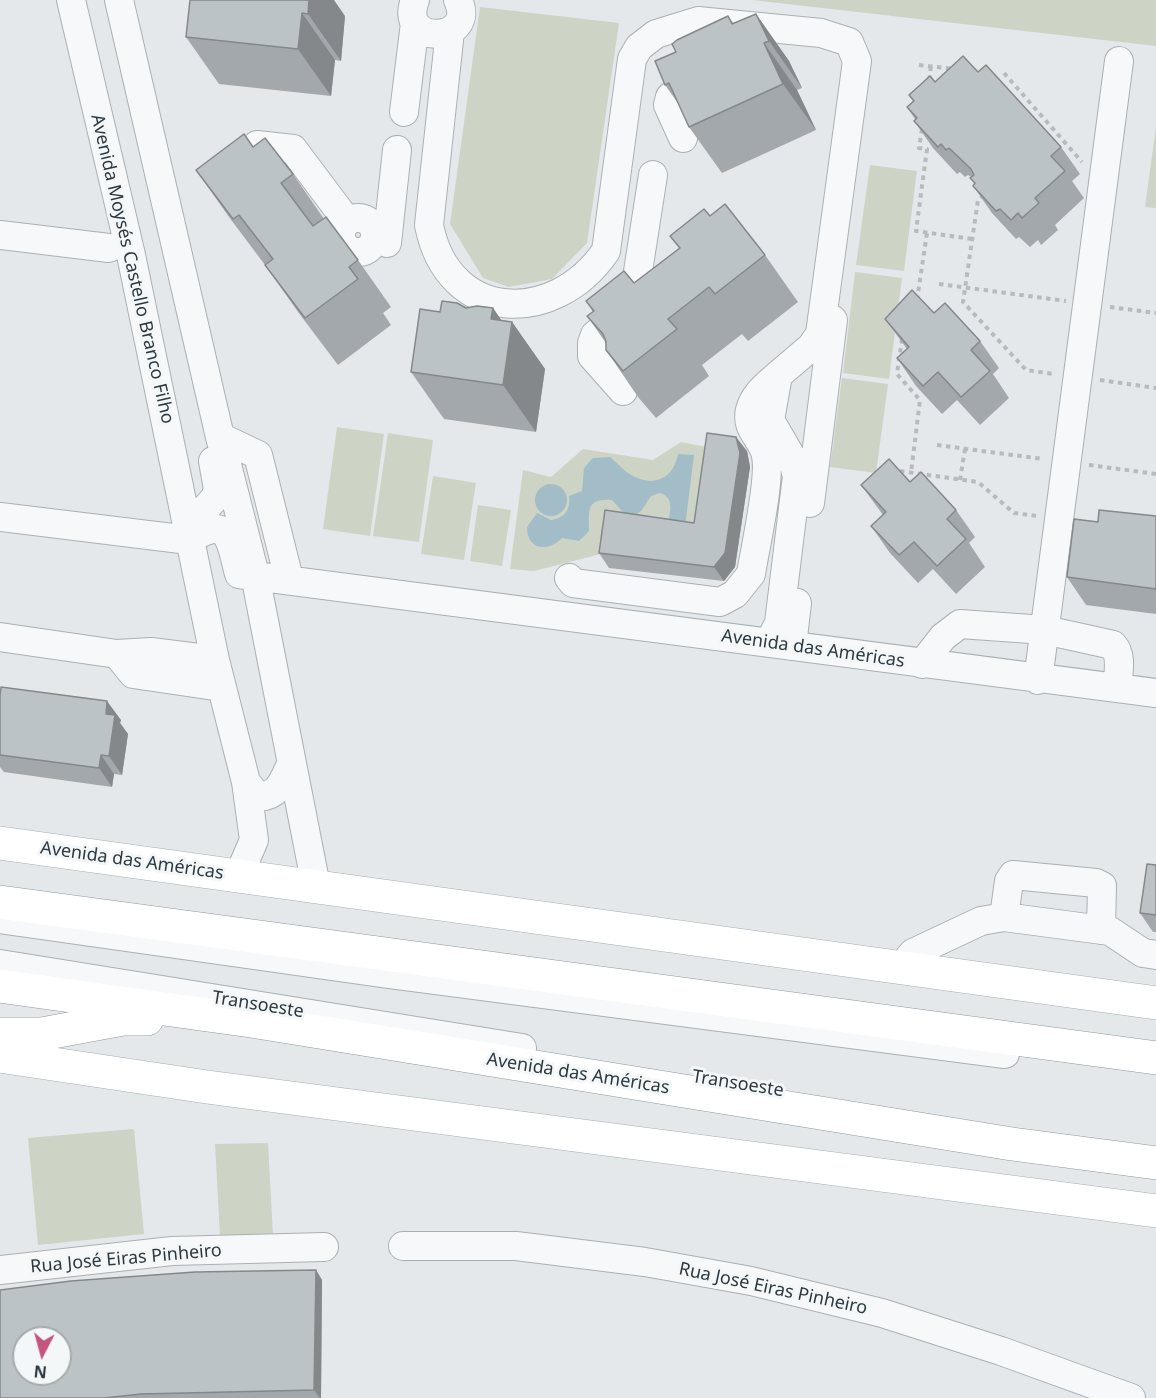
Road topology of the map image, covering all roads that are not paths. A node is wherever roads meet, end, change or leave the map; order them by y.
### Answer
1 (71, 0) edge
2 (119, 0) edge
3 (415, 12) edge
4 (456, 14) edge
5 (675, 20) junction
6 (1119, 61) dead end
7 (404, 112) dead end
8 (683, 138) edge
9 (257, 145) edge
10 (397, 150) dead end
11 (614, 155) junction
12 (372, 229) junction
13 (0, 235) edge
14 (436, 238) junction
15 (121, 244) junction
16 (593, 260) junction
17 (653, 277) junction
18 (778, 375) junction
19 (623, 391) edge
20 (220, 437) junction
21 (766, 474) junction
22 (796, 479) junction
23 (0, 517) edge
24 (189, 540) junction
25 (255, 575) junction
26 (570, 578) dead end
27 (289, 579) junction
28 (1046, 630) junction
29 (0, 637) edge
30 (781, 644) junction
31 (922, 664) junction
32 (218, 674) junction
33 (1038, 680) junction
34 (1117, 688) junction
35 (1156, 693) edge
36 (291, 764) junction
37 (246, 782) junction
38 (0, 843) edge
39 (239, 875) junction
40 (316, 886) junction
41 (0, 902) edge
42 (1004, 917) junction
43 (0, 919) edge
44 (1101, 930) junction
45 (1156, 955) edge
46 (0, 964) edge
47 (900, 968) junction
48 (0, 986) edge
49 (1156, 1003) edge
50 (251, 1021) junction
51 (0, 1034) edge
52 (0, 1056) edge
53 (1156, 1058) edge
54 (1156, 1074) edge
55 (0, 1079) edge
56 (207, 1087) junction
57 (1156, 1149) edge
58 (1156, 1163) edge
59 (1156, 1211) edge
60 (403, 1246) dead end
61 (324, 1247) dead end
62 (0, 1270) edge
63 (1131, 1398) edge

1 - 15 street, Avenida Moysés Castello Branco Filho
2 - 20 street
3 - 4 street
3 - 7 street
4 - 14 street
5 - 8 street
5 - 11 street
5 - 18 street
5 - 30 street
6 - 28 street
9 - 12 street
10 - 12 street
11 - 16 street
11 - 17 street
12 - 14 street
13 - 15 street
14 - 16 street
15 - 24 street, Avenida Moysés Castello Branco Filho
16 - 17 street
17 - 19 street
18 - 21 street
18 - 22 street
20 - 24 street
20 - 25 street
20 - 27 street
21 - 22 street
21 - 26 street
22 - 30 street
23 - 24 street
24 - 25 street
24 - 32 street, Avenida Moysés Castello Branco Filho
25 - 27 street, Avenida das Américas
25 - 36 street
27 - 30 street, Avenida das Américas
28 - 31 street
28 - 33 street
28 - 34 street
29 - 32 street
30 - 31 street, Avenida das Américas
31 - 33 street, Avenida das Américas
32 - 37 street, Avenida Moysés Castello Branco Filho
33 - 34 street, Avenida das Américas
34 - 35 street, Avenida das Américas
36 - 37 street
36 - 40 street
37 - 39 street, Avenida Moysés Castello Branco Filho
38 - 39 main road, Avenida das Américas
39 - 40 main road, Avenida das Américas
40 - 47 main road, Avenida das Américas
41 - 53 main road
42 - 44 street
42 - 44 street
42 - 47 street
43 - 54 street
44 - 45 street
46 - 57 street, Transoeste
47 - 49 main road, Avenida das Américas
48 - 50 main road, Avenida das Américas
50 - 51 main road
50 - 58 main road, Avenida das Américas
52 - 56 main road
55 - 56 main road
56 - 59 main road
60 - 63 street, Rua José Eiras Pinheiro
61 - 62 street, Rua José Eiras Pinheiro

